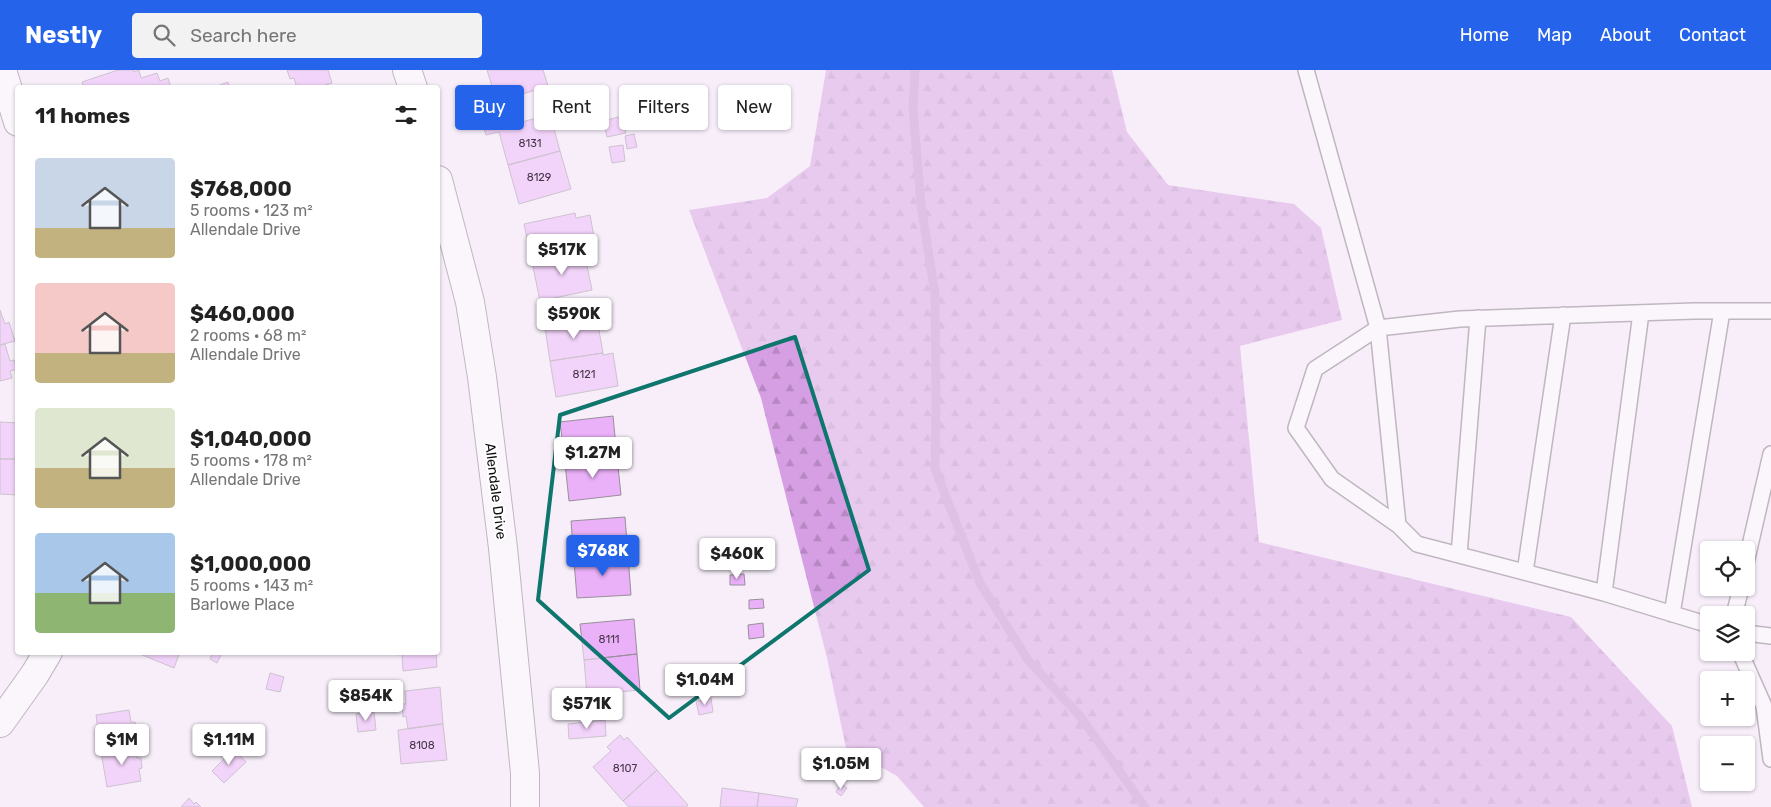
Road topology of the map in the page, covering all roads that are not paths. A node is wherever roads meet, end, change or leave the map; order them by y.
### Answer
1 (2, 70) edge
2 (408, 70) edge
3 (1306, 70) edge
4 (411, 85) edge
5 (15, 112) edge
6 (440, 188) edge
7 (1722, 311) junction
8 (1771, 311) edge
9 (1641, 313) junction
10 (1563, 315) junction
11 (1478, 318) junction
12 (1378, 328) junction
13 (1771, 454) edge
14 (1398, 525) junction
15 (1751, 541) edge
16 (1459, 555) junction
17 (1525, 572) junction
18 (1604, 594) junction
19 (1672, 614) junction
20 (1700, 622) edge
21 (1755, 634) edge
22 (1771, 636) edge
23 (46, 655) edge
24 (1744, 661) edge
25 (0, 723) edge
26 (1771, 759) edge
27 (525, 807) edge

1 - 5 street
2 - 4 street
3 - 12 lane
6 - 27 street, Allendale Drive
7 - 8 lane
7 - 9 lane
7 - 19 lane
9 - 10 lane
9 - 18 lane
10 - 11 lane
10 - 17 lane
11 - 12 lane
11 - 16 lane
12 - 14 lane
12 - 14 lane
13 - 15 lane
14 - 16 lane
16 - 17 lane
17 - 18 lane
18 - 19 lane
19 - 20 lane
21 - 22 lane
23 - 25 street
24 - 26 lane

